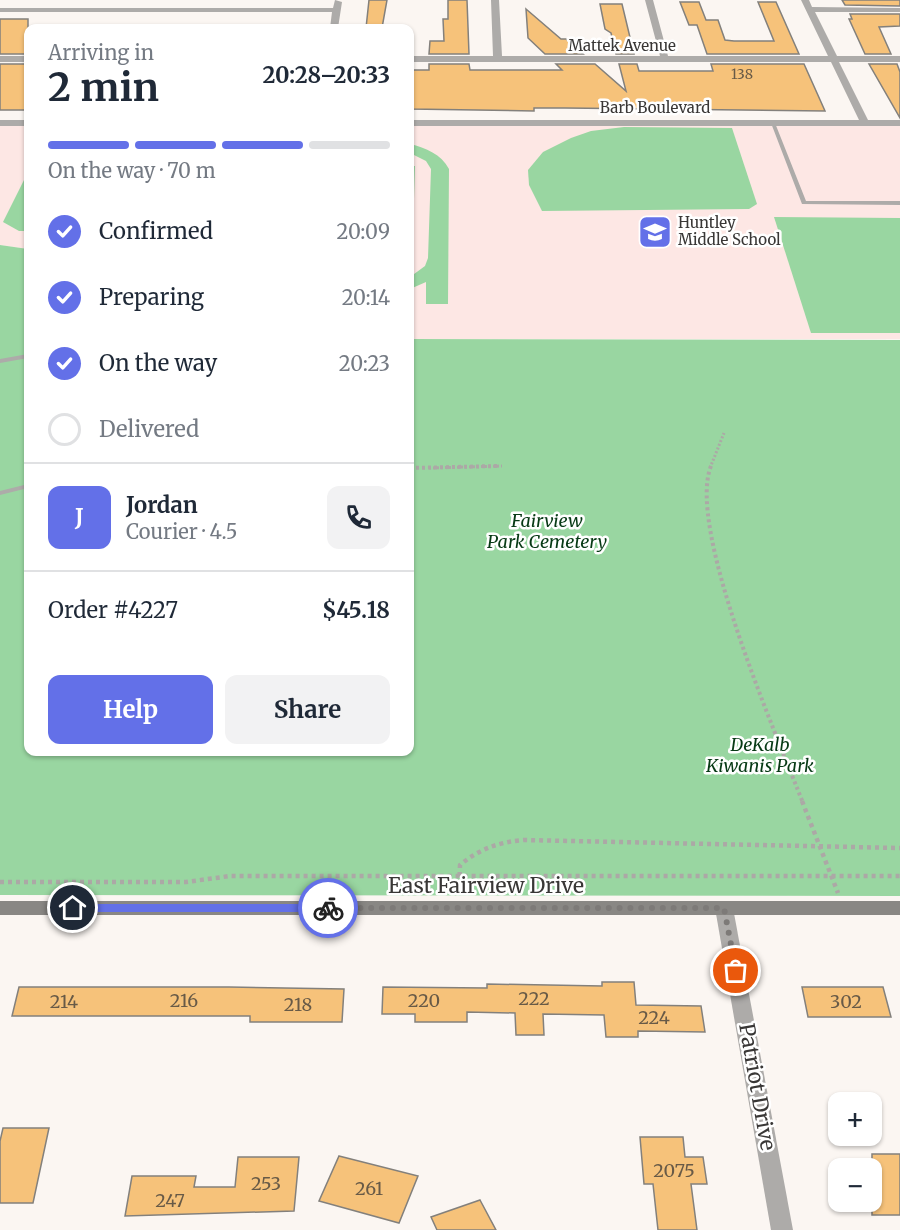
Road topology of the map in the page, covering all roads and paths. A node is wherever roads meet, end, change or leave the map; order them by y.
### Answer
1 (338, 0) edge
2 (495, 0) edge
3 (649, 0) edge
4 (805, 0) edge
5 (810, 9) junction
6 (0, 10) edge
7 (336, 10) junction
8 (900, 10) edge
9 (334, 24) edge
10 (0, 59) edge
11 (24, 59) edge
12 (414, 59) edge
13 (498, 59) junction
14 (665, 60) junction
15 (834, 60) junction
16 (900, 60) edge
17 (0, 123) edge
18 (24, 123) edge
19 (414, 123) edge
20 (773, 123) junction
21 (865, 123) junction
22 (900, 123) edge
23 (900, 203) edge
24 (24, 357) edge
25 (0, 361) edge
26 (724, 433) dead end
27 (502, 466) dead end
28 (414, 468) edge
29 (24, 487) edge
30 (0, 493) edge
31 (822, 848) junction
32 (900, 848) edge
33 (460, 876) junction
34 (832, 876) junction
35 (900, 876) edge
36 (0, 882) edge
37 (0, 908) edge
38 (460, 908) junction
39 (724, 908) junction
40 (842, 908) junction
41 (900, 908) edge
42 (783, 1230) edge

1 - 7 street
2 - 13 street
3 - 14 street
4 - 5 street
5 - 8 street
5 - 15 street
6 - 7 street
7 - 9 street
10 - 11 street
12 - 13 street, Mattek Avenue
13 - 14 street, Mattek Avenue
14 - 15 street, Mattek Avenue
15 - 16 street, Mattek Avenue
15 - 21 street
17 - 18 street
19 - 20 street, Barb Boulevard
20 - 21 street, Barb Boulevard
20 - 23 lane
21 - 22 street, Barb Boulevard
24 - 25 lane
26 - 31 path
27 - 28 path
29 - 30 lane
31 - 32 path
31 - 33 path
31 - 34 path
33 - 34 path
33 - 36 path
33 - 38 path
34 - 35 path
34 - 40 path
37 - 38 street, East Fairview Drive
38 - 39 street, East Fairview Drive
39 - 40 street, East Fairview Drive
39 - 42 street, Patriot Drive
40 - 41 street, East Fairview Drive

